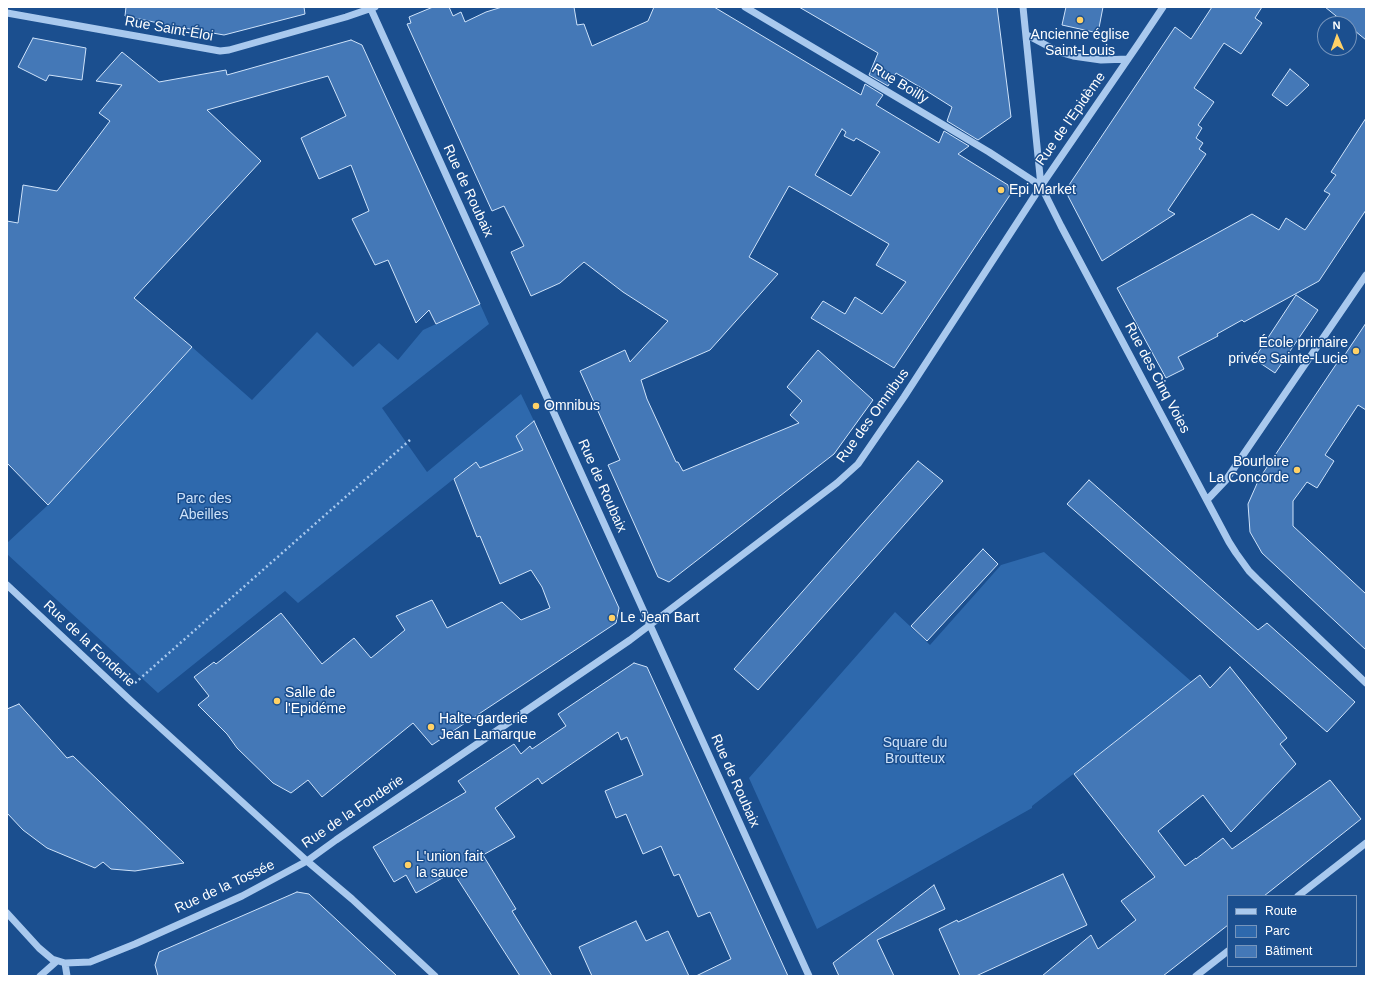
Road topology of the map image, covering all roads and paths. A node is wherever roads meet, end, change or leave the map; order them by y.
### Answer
1 (745, 7) edge
2 (1023, 7) edge
3 (1163, 7) edge
4 (372, 8) edge
5 (7, 13) edge
6 (1027, 35) junction
7 (1128, 59) junction
8 (1041, 186) junction
9 (1366, 275) edge
10 (410, 440) dead end
11 (1207, 500) junction
12 (7, 585) edge
13 (651, 625) junction
14 (1366, 683) edge
15 (123, 694) junction
16 (1366, 843) edge
17 (307, 861) junction
18 (1299, 895) edge
19 (7, 913) edge
20 (1227, 952) edge
21 (57, 961) junction
22 (65, 963) junction
23 (40, 976) edge
24 (67, 976) edge
25 (435, 976) edge
26 (809, 976) edge
27 (1196, 976) edge

1 - 8 street, Rue Boilly
2 - 6 street, Rue des Cinq Voies
3 - 7 street, Rue de l'Epidème
4 - 5 street, Rue Saint-Éloi
4 - 13 street, Rue de Roubaix
6 - 7 street
6 - 8 street, Rue des Cinq Voies
7 - 8 street, Rue de l'Epidème
8 - 11 street, Rue des Cinq Voies
8 - 13 street, Rue des Omnibus
9 - 11 street
10 - 15 path
11 - 14 street, Rue des Cinq Voies
12 - 15 street, Rue de la Fonderie
13 - 17 street, Rue de la Fonderie
13 - 26 street, Rue de Roubaix
15 - 17 street, Rue de la Fonderie
16 - 18 street
17 - 22 street, Rue de la Tossée
17 - 25 street
19 - 21 street, Rue de la Tossée
20 - 27 street
21 - 22 street, Rue de la Tossée
21 - 23 street
22 - 24 street

